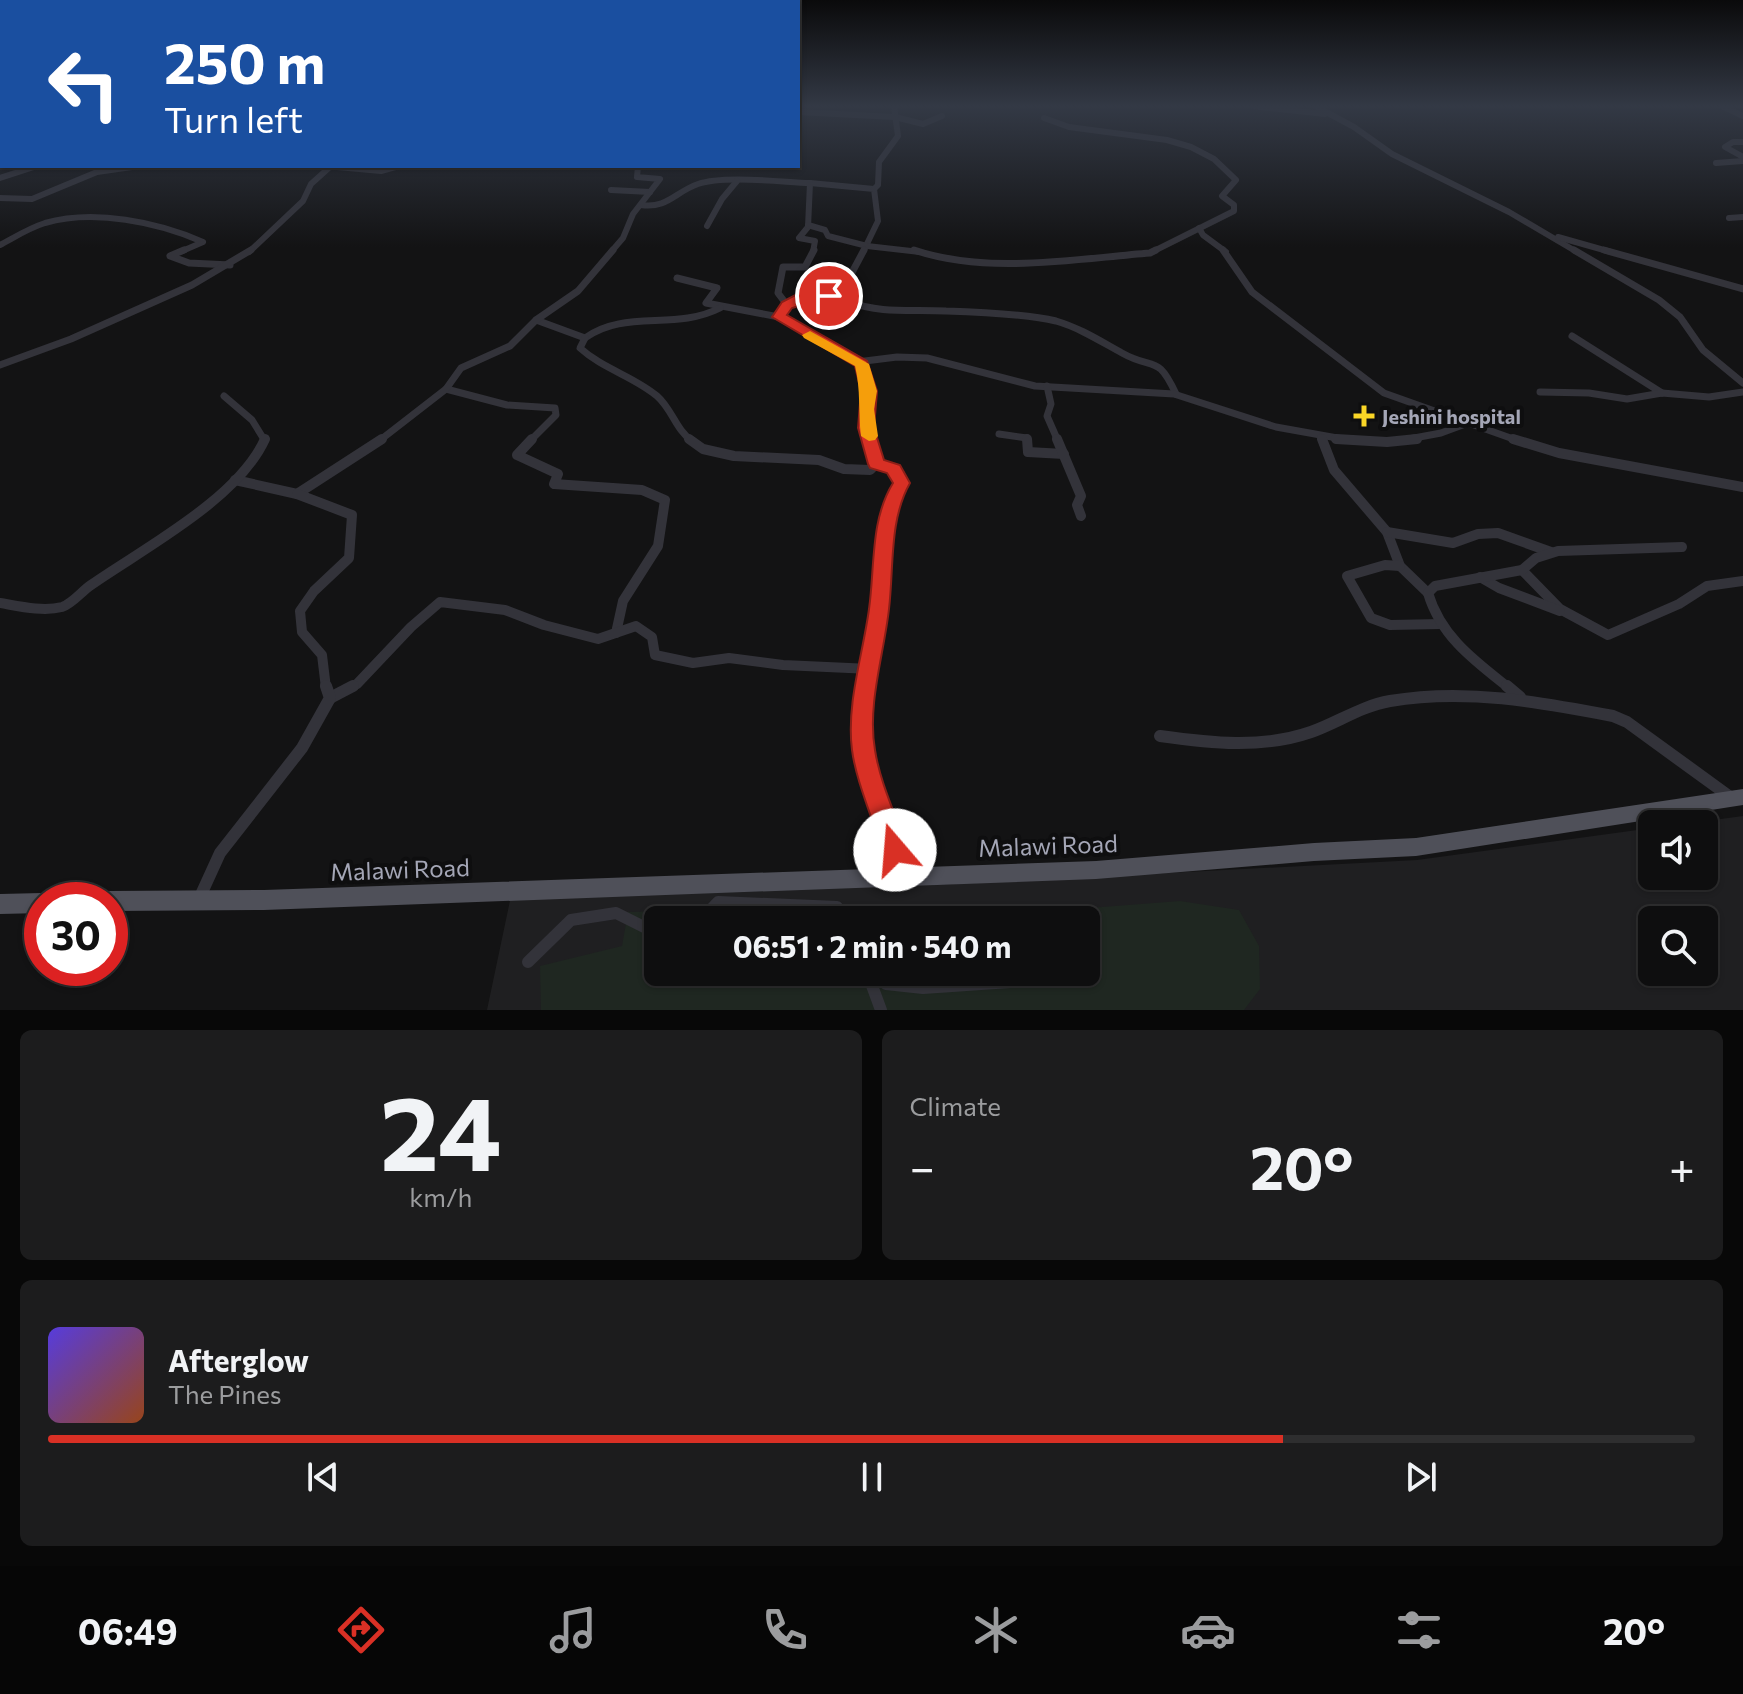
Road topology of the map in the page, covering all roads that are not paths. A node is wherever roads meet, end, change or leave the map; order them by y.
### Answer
1 (885, 153) edge
2 (1205, 153) edge
3 (1391, 153) edge
4 (1743, 159) edge
5 (1716, 163) dead end
6 (31, 168) edge
7 (125, 168) edge
8 (327, 168) edge
9 (341, 168) edge
10 (392, 168) edge
11 (638, 168) edge
12 (0, 178) edge
13 (737, 181) junction
14 (810, 183) junction
15 (874, 189) junction
16 (611, 190) dead end
17 (650, 192) junction
18 (0, 198) edge
19 (641, 205) junction
20 (1743, 217) edge
21 (1729, 218) dead end
22 (808, 225) junction
23 (707, 226) dead end
24 (1199, 228) junction
25 (1544, 233) junction
26 (0, 245) edge
27 (867, 246) junction
28 (230, 265) junction
29 (677, 278) dead end
30 (1743, 289) edge
31 (850, 302) junction
32 (787, 305) junction
33 (720, 308) junction
34 (779, 317) junction
35 (536, 320) junction
36 (1572, 336) dead end
37 (585, 338) junction
38 (857, 362) junction
39 (0, 365) edge
40 (1743, 383) edge
41 (1047, 386) junction
42 (446, 389) junction
43 (1540, 392) dead end
44 (1743, 392) edge
45 (1662, 393) junction
46 (1176, 394) junction
47 (224, 396) dead end
48 (1468, 423) junction
49 (999, 434) dead end
50 (1321, 437) junction
51 (1064, 454) junction
52 (876, 464) junction
53 (235, 480) junction
54 (1743, 487) edge
55 (297, 494) junction
56 (1081, 516) dead end
57 (1387, 532) junction
58 (1682, 547) dead end
59 (1551, 552) junction
60 (1400, 566) junction
61 (1522, 570) junction
62 (1480, 577) junction
63 (1743, 581) edge
64 (1428, 593) junction
65 (0, 603) edge
66 (1567, 613) junction
67 (1441, 624) junction
68 (616, 633) junction
69 (871, 669) junction
70 (1520, 697) junction
71 (330, 698) junction
72 (1160, 736) dead end
73 (1738, 798) edge
74 (903, 875) junction
75 (199, 899) junction
76 (128, 901) edge
77 (24, 903) edge
78 (0, 904) edge
79 (713, 906) edge
80 (813, 906) edge
81 (644, 927) edge
82 (528, 962) dead end
83 (873, 986) edge
84 (904, 986) edge
85 (952, 986) edge
86 (881, 1010) edge

1 - 15 street
2 - 24 street
3 - 25 street
4 - 5 street
6 - 12 street
7 - 18 street
8 - 28 street
9 - 10 street
11 - 17 street
13 - 14 street
13 - 19 street
13 - 23 street
14 - 15 street
14 - 22 street
15 - 27 street
16 - 17 street
17 - 19 street
19 - 35 street
20 - 21 street
22 - 27 street
22 - 32 street
24 - 27 street
24 - 48 street
25 - 30 street
25 - 40 street
26 - 28 street
27 - 31 street
28 - 39 street
29 - 33 street
31 - 32 street
31 - 46 street
32 - 34 street
33 - 34 street
33 - 37 street
34 - 38 street
35 - 37 street
35 - 42 street
36 - 45 street
37 - 52 street
38 - 41 street
38 - 52 street
41 - 46 street
41 - 51 street
42 - 55 street
42 - 68 street
43 - 45 street
44 - 45 street
46 - 50 street
47 - 53 street
48 - 50 street
48 - 54 street
49 - 51 street
50 - 57 street
51 - 56 street
52 - 69 street
53 - 55 street
53 - 65 street
55 - 71 street
57 - 59 street
57 - 60 street
58 - 59 street
59 - 61 street
60 - 64 street
60 - 67 street
61 - 62 street
61 - 66 street
62 - 64 street
62 - 66 street
63 - 66 street
64 - 67 street
67 - 70 street
68 - 69 street
68 - 71 street
69 - 74 street
70 - 72 street
70 - 73 street
71 - 75 street
73 - 74 main road, Malawi Road
74 - 75 main road, Malawi Road
75 - 76 main road, Malawi Road
77 - 78 main road
79 - 80 street
81 - 82 street
83 - 86 street
84 - 85 street

